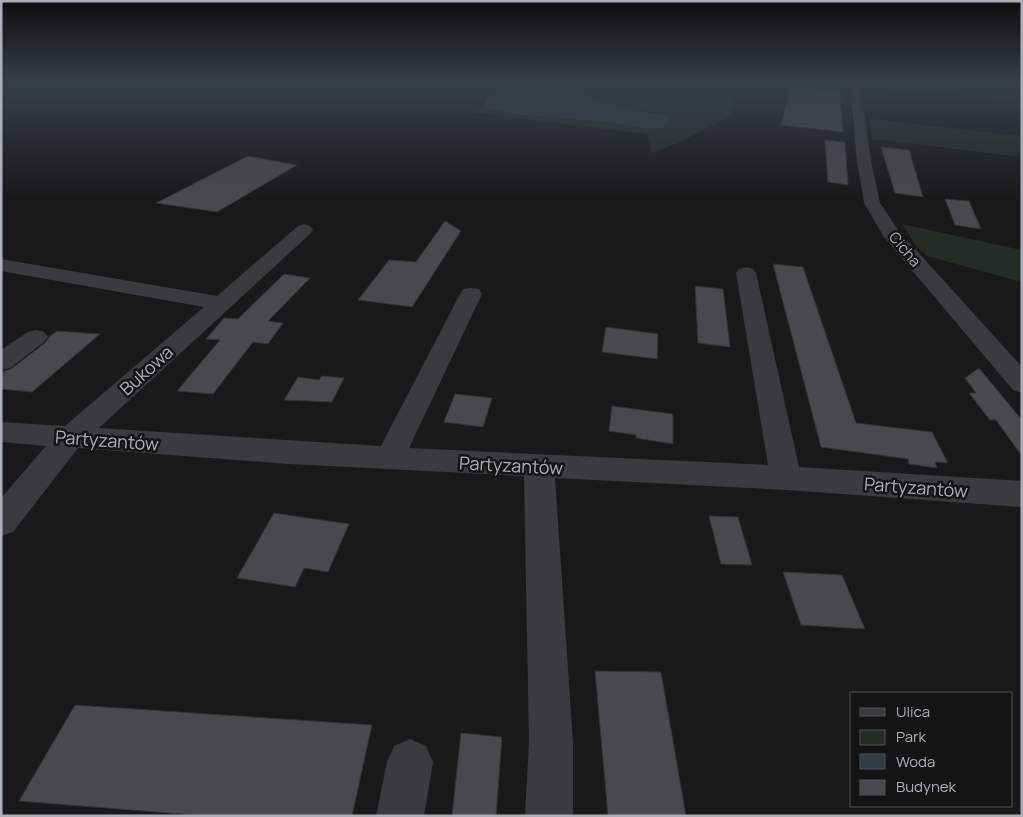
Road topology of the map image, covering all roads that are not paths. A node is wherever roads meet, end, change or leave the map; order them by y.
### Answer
1 (859, 121) edge
2 (304, 230) dead end
3 (1, 265) edge
4 (746, 273) dead end
5 (471, 294) dead end
6 (222, 303) junction
7 (36, 337) dead end
8 (1, 362) edge
9 (1022, 384) edge
10 (1, 432) edge
11 (70, 438) junction
12 (389, 459) junction
13 (539, 466) junction
14 (786, 478) junction
15 (1022, 494) edge
16 (1, 522) edge
17 (410, 762) dead end
18 (400, 816) edge
19 (549, 816) edge

1 - 9 street, Cicha
2 - 6 street, Bukowa
3 - 6 street
4 - 14 street
5 - 12 street
6 - 11 street, Bukowa
7 - 8 street
10 - 11 street, Partyzantów
11 - 12 street, Partyzantów
11 - 16 street, Bukowa
12 - 13 street, Partyzantów
13 - 14 street, Partyzantów
13 - 19 street
14 - 15 street, Partyzantów
17 - 18 street

